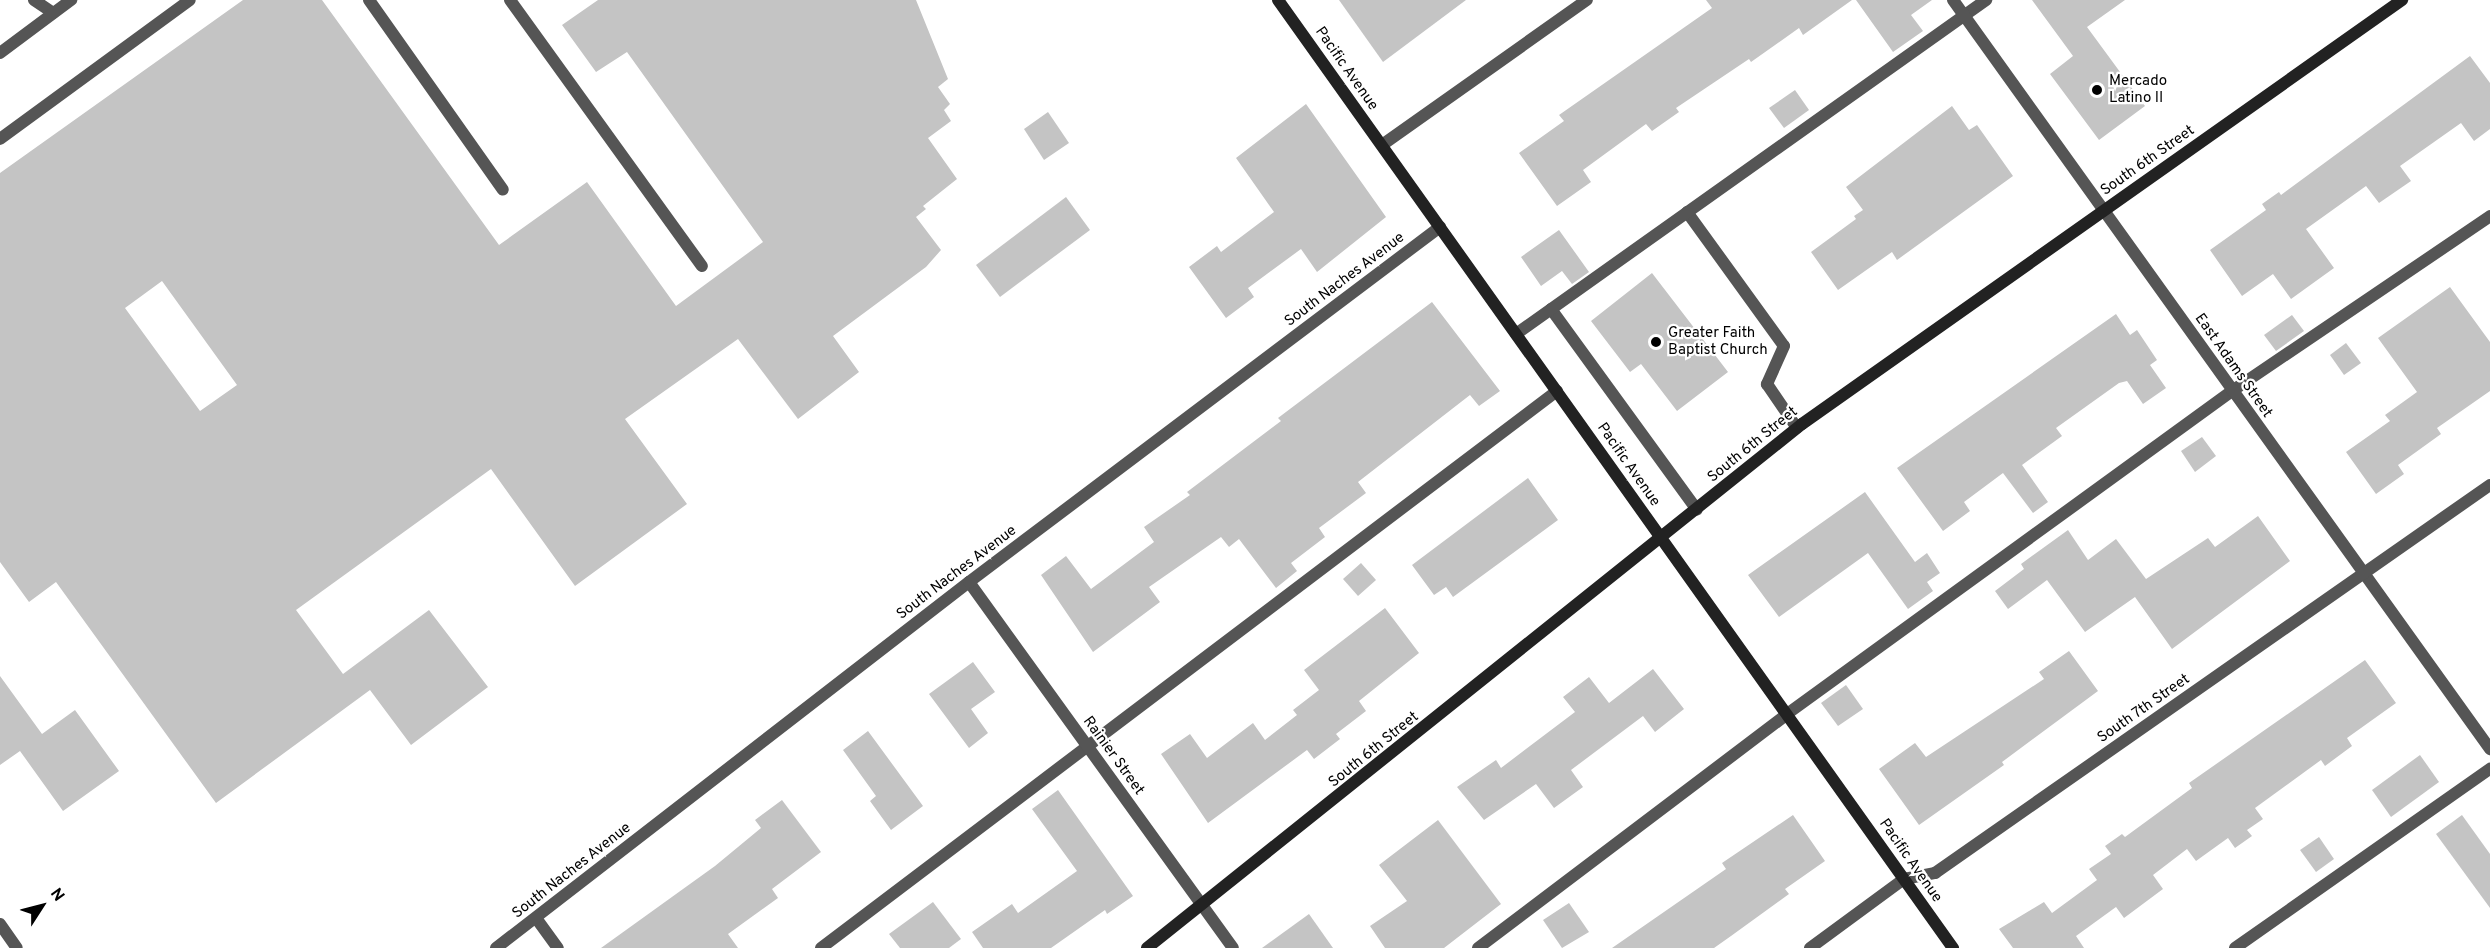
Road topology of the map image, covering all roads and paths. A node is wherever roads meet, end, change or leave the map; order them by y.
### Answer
1 (34, 0) edge
2 (70, 0) edge
3 (190, 0) edge
4 (369, 0) edge
5 (510, 0) edge
6 (1278, 0) edge
7 (1587, 0) edge
8 (1953, 0) edge
9 (1986, 0) edge
10 (2402, 0) edge
11 (53, 13) junction
12 (1964, 15) junction
13 (0, 53) edge
14 (2, 133) edge
15 (1382, 145) junction
16 (502, 189) dead end
17 (2104, 211) junction
18 (1687, 212) junction
19 (2490, 216) edge
20 (1440, 227) junction
21 (702, 266) dead end
22 (1551, 309) junction
23 (1516, 334) junction
24 (2232, 391) junction
25 (1557, 392) junction
26 (1797, 428) junction
27 (2490, 485) edge
28 (1697, 510) junction
29 (1662, 539) junction
30 (2364, 575) junction
31 (969, 582) junction
32 (1787, 714) junction
33 (1087, 745) junction
34 (2490, 749) edge
35 (2490, 769) edge
36 (1904, 879) junction
37 (1203, 906) junction
38 (536, 918) junction
39 (0, 924) edge
40 (17, 948) edge
41 (496, 948) edge
42 (558, 948) edge
43 (821, 948) edge
44 (1148, 948) edge
45 (1233, 948) edge
46 (1478, 948) edge
47 (1810, 948) edge
48 (1953, 948) edge
49 (2235, 948) edge

1 - 11 street
2 - 11 street
3 - 14 street
4 - 16 street
5 - 21 street
6 - 15 street, Pacific Avenue
7 - 15 street
8 - 12 street, East Adams Street
9 - 12 street
10 - 17 street, South 6th Street
11 - 13 street
12 - 17 street, East Adams Street
12 - 18 street
15 - 20 street, Pacific Avenue
17 - 24 street, East Adams Street
17 - 26 street, South 6th Street
18 - 22 street
18 - 26 street
19 - 24 street
20 - 23 street, Pacific Avenue
20 - 31 street, South Naches Avenue
22 - 23 street
22 - 28 street
23 - 25 street, Pacific Avenue
24 - 30 street, East Adams Street
24 - 32 street
25 - 29 street, Pacific Avenue
25 - 33 street
26 - 28 street, South 6th Street
27 - 30 street, South 7th Street
28 - 29 street, South 6th Street
29 - 32 street, Pacific Avenue
29 - 37 street, South 6th Street
30 - 34 street, East Adams Street
30 - 36 street, South 7th Street
31 - 33 street, Rainier Street
31 - 38 street, South Naches Avenue
32 - 36 street, Pacific Avenue
32 - 46 street
33 - 37 street, Rainier Street
33 - 43 street
35 - 49 street
36 - 47 street, South 7th Street
36 - 48 street, Pacific Avenue
37 - 44 street, South 6th Street
37 - 45 street, Rainier Street
38 - 41 street, South Naches Avenue
38 - 42 street
39 - 40 street

